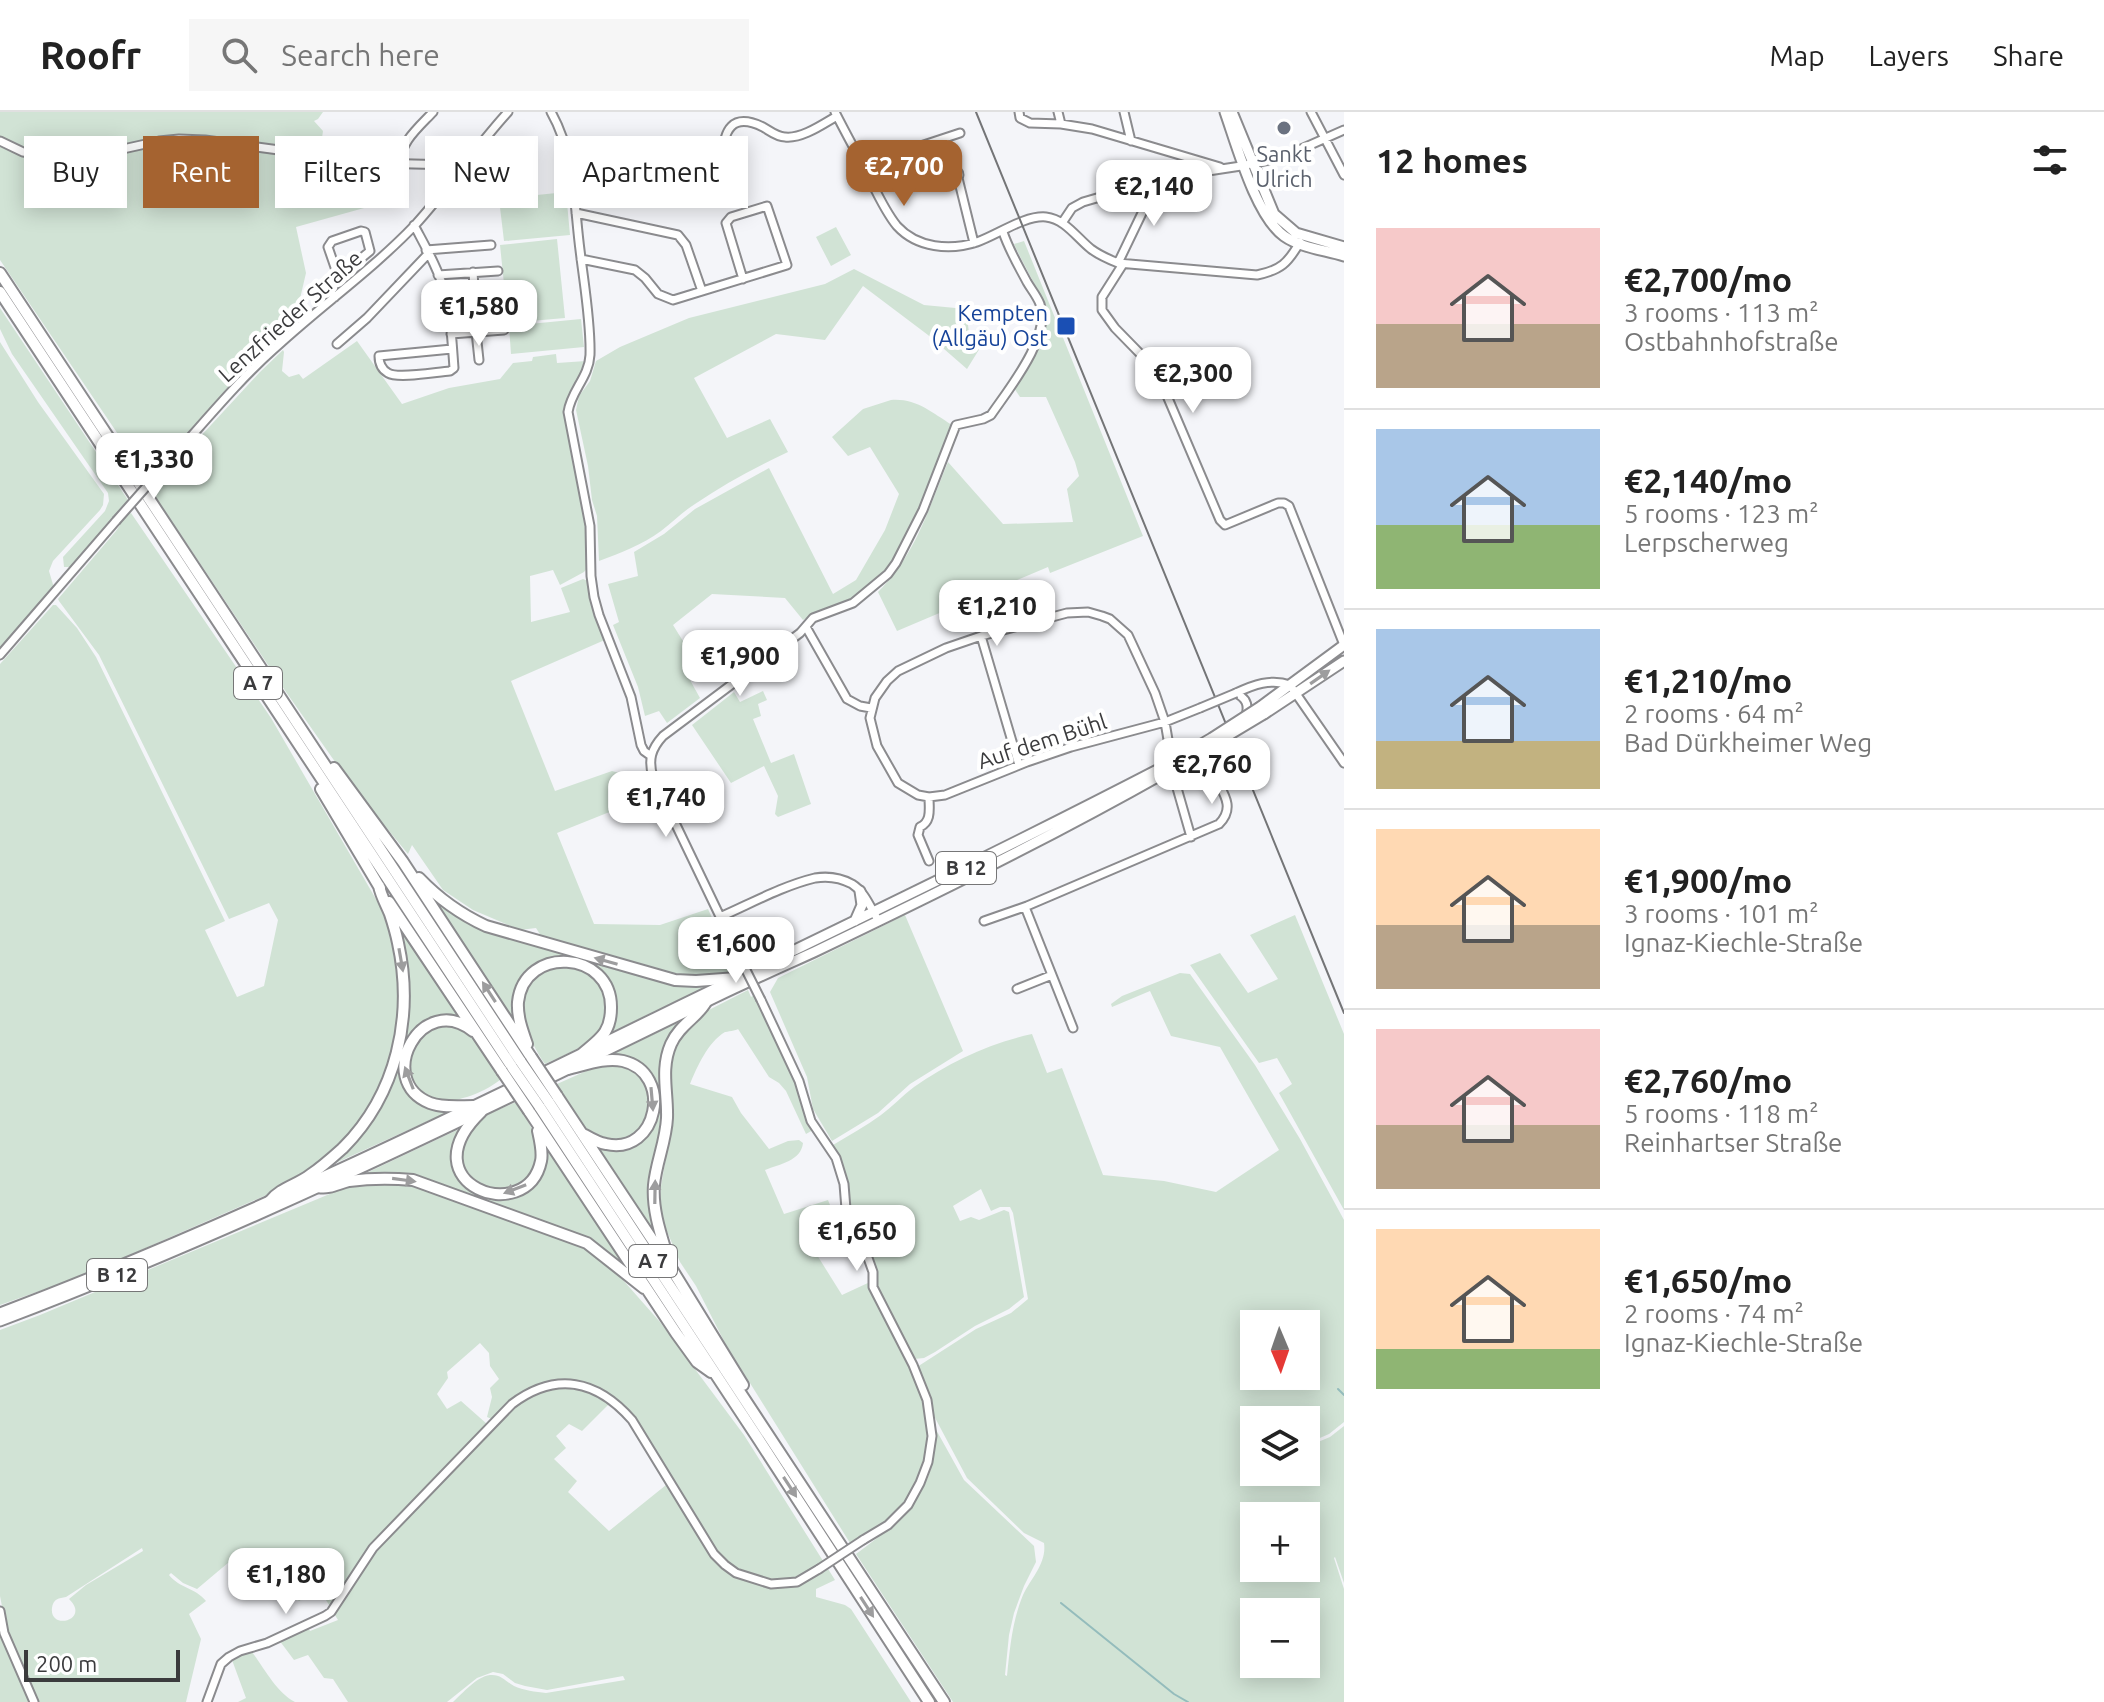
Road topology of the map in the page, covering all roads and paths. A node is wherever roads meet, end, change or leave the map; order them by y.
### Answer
1 (433, 112) edge
2 (508, 112) edge
3 (551, 112) edge
4 (1019, 112) edge
5 (1058, 112) edge
6 (1124, 112) edge
7 (1225, 112) edge
8 (1232, 112) edge
9 (1311, 112) edge
10 (836, 114) edge
11 (1061, 124) junction
12 (1344, 130) edge
13 (960, 133) dead end
14 (489, 136) edge
15 (724, 136) edge
16 (1326, 139) junction
17 (409, 140) edge
18 (0, 141) edge
19 (1131, 141) junction
20 (275, 151) edge
21 (863, 165) junction
22 (1249, 165) junction
23 (1225, 169) junction
24 (1344, 175) edge
25 (958, 178) dead end
26 (1142, 184) junction
27 (429, 208) edge
28 (576, 213) junction
29 (1062, 223) junction
30 (414, 225) junction
31 (1003, 232) junction
32 (1301, 240) junction
33 (974, 243) junction
34 (491, 245) dead end
35 (1344, 247) edge
36 (427, 252) junction
37 (1344, 256) edge
38 (581, 259) junction
39 (1120, 263) junction
40 (498, 271) dead end
41 (473, 272) junction
42 (0, 273) edge
43 (438, 275) junction
44 (338, 276) junction
45 (743, 279) junction
46 (702, 291) junction
47 (0, 292) edge
48 (335, 297) junction
49 (475, 302) dead end
50 (504, 330) dead end
51 (476, 332) junction
52 (451, 334) junction
53 (337, 344) dead end
54 (452, 349) junction
55 (479, 360) dead end
56 (806, 627) junction
57 (981, 636) junction
58 (1344, 645) edge
59 (0, 655) edge
60 (1344, 661) edge
61 (1293, 689) junction
62 (1236, 693) junction
63 (871, 708) junction
64 (1262, 710) junction
65 (1246, 715) junction
66 (1165, 722) junction
67 (1213, 741) junction
68 (305, 754) junction
69 (651, 756) junction
70 (319, 757) junction
71 (1177, 762) junction
72 (1344, 763) edge
73 (1019, 765) junction
74 (1211, 768) junction
75 (929, 797) junction
76 (1191, 837) junction
77 (929, 861) dead end
78 (403, 862) junction
79 (379, 886) junction
80 (860, 891) junction
81 (1025, 907) junction
82 (875, 916) junction
83 (720, 917) junction
84 (855, 921) junction
85 (984, 921) dead end
86 (1052, 975) junction
87 (737, 978) junction
88 (1017, 989) dead end
89 (706, 1002) junction
90 (1073, 1028) dead end
91 (481, 1041) junction
92 (583, 1053) junction
93 (517, 1064) junction
94 (568, 1069) junction
95 (543, 1104) junction
96 (477, 1109) junction
97 (537, 1125) junction
98 (581, 1133) junction
99 (318, 1187) junction
100 (270, 1201) junction
101 (671, 1268) junction
102 (644, 1288) junction
103 (0, 1313) edge
104 (0, 1321) edge
105 (716, 1375) junction
106 (759, 1419) junction
107 (0, 1611) edge
108 (34, 1702) edge
109 (207, 1702) edge
110 (929, 1702) edge
111 (944, 1702) edge

1 - 17 street
2 - 14 street, Lenzfrieder Straße
3 - 28 street
4 - 11 street
5 - 11 street
6 - 19 street
7 - 22 main road
8 - 22 main road
9 - 16 street
10 - 15 street
10 - 21 street
11 - 19 street
12 - 16 street
13 - 21 street
16 - 22 street
16 - 24 street
18 - 20 street
19 - 23 street
21 - 33 street
22 - 23 street
22 - 32 main road
23 - 26 street
25 - 33 street
26 - 29 street
26 - 39 street
27 - 30 street, Lenzfrieder Straße
28 - 38 street
28 - 46 street
29 - 31 street
29 - 39 street
30 - 36 street
30 - 48 street, Lenzfrieder Straße
31 - 33 street
31 - 56 street
32 - 35 main road
32 - 37 main road
32 - 39 street
34 - 36 street
36 - 43 street
36 - 53 street
38 - 46 street
38 - 69 street
39 - 58 street
40 - 41 street
41 - 43 street
41 - 49 street
42 - 70 highway, A 7
43 - 52 street
44 - 44 street
44 - 48 street
45 - 45 street
45 - 46 street
47 - 68 highway, A 7
48 - 59 street, Lenzfrieder Straße, bridge
50 - 51 street
51 - 52 street
51 - 55 street
52 - 54 street
54 - 54 street
56 - 63 street
56 - 69 street
57 - 63 street
57 - 66 street
57 - 73 street
58 - 61 main road, B 12
61 -> 60 main road, B 12
61 - 62 street, Auf dem Bühl
61 - 64 main road, B 12
61 - 72 street
62 - 65 street
62 - 66 street, Auf dem Bühl, bridge
63 - 75 street
64 - 65 main road, B 12, bridge
64 - 67 main road, B 12, bridge
65 - 67 main road, B 12, bridge
66 - 73 street, Auf dem Bühl
66 - 76 street
67 - 71 main road, B 12
67 - 74 street
68 - 79 highway
68 - 93 highway, A 7
69 - 83 street
70 - 78 highway
70 - 93 highway, A 7
71 - 74 street
71 - 82 main road, B 12, bridge
73 - 75 street, Auf dem Bühl
74 - 76 street
75 - 77 street
76 - 81 street
87 -> 78 highway
93 -> 78 highway
79 - 91 highway
79 -> 100 highway
80 - 82 street
80 - 83 street
80 - 84 main road
81 - 85 street
81 - 86 street
82 - 84 main road, B 12
82 - 89 main road, B 12
83 - 109 street, bridge
84 - 87 main road, B 12
86 - 88 street
86 - 90 street
87 - 92 main road, B 12
89 - 94 main road, B 12
101 -> 89 highway
91 - 93 highway
96 -> 91 highway
92 - 93 highway
92 - 96 main road, B 12
93 - 95 highway, bridge
93 - 95 highway, A 7, bridge
94 - 96 main road, B 12
94 -> 98 highway
95 - 97 highway
95 - 98 highway
95 - 105 highway, A 7
95 - 106 highway, A 7
97 -> 96 highway
96 - 99 main road, B 12
96 - 100 main road, B 12
97 - 102 highway, A 7
98 - 101 highway
99 -> 102 highway, A 7
99 - 104 main road, B 12
100 - 103 main road, B 12
101 - 106 highway
102 - 105 highway, A 7
105 -> 110 highway, A 7
106 - 111 highway, A 7
107 - 108 street

